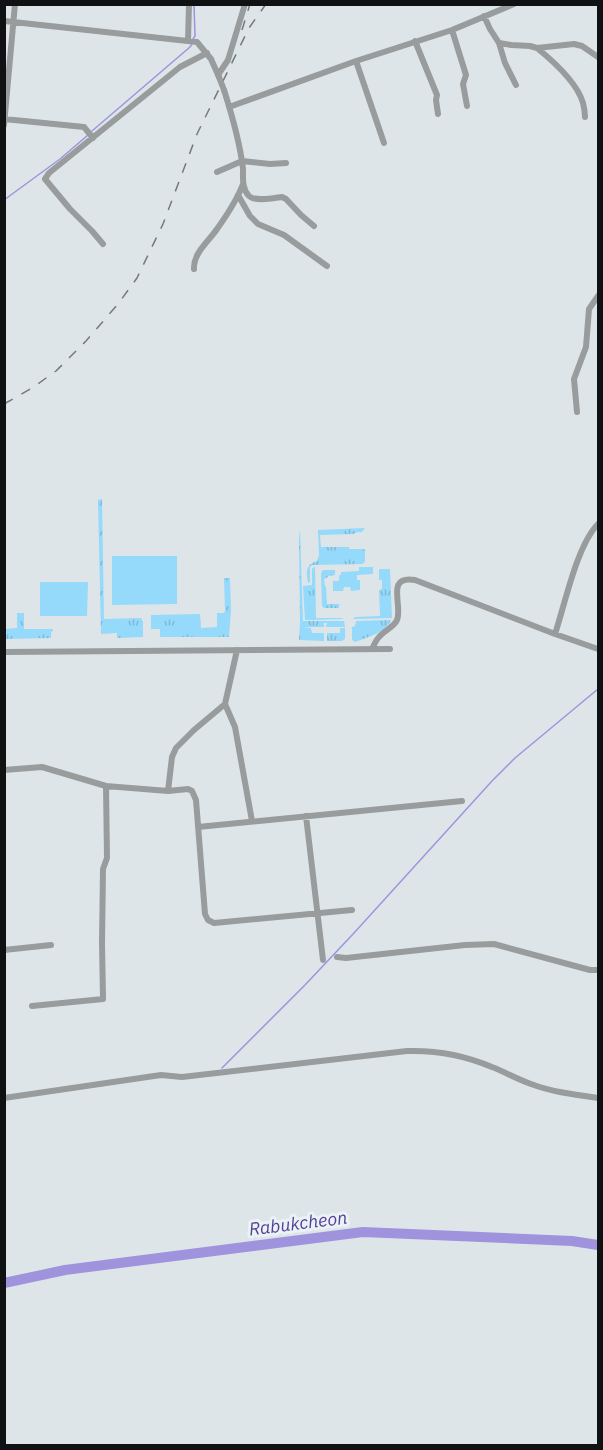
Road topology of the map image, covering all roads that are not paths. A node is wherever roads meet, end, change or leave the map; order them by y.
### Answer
1 (15, 4) edge
2 (189, 4) edge
3 (245, 4) edge
4 (514, 4) edge
5 (484, 16) junction
6 (4, 21) edge
7 (14, 22) junction
8 (452, 30) junction
9 (192, 41) junction
10 (416, 41) junction
11 (499, 43) junction
12 (537, 48) junction
13 (207, 53) junction
14 (598, 57) edge
15 (356, 61) junction
16 (219, 76) junction
17 (516, 85) dead end
18 (467, 106) dead end
19 (229, 107) junction
20 (438, 114) dead end
21 (585, 117) dead end
22 (5, 119) edge
23 (4, 125) edge
24 (91, 135) junction
25 (384, 143) dead end
26 (242, 161) junction
27 (286, 163) dead end
28 (217, 172) dead end
29 (243, 184) junction
30 (238, 195) junction
31 (314, 226) dead end
32 (103, 244) dead end
33 (327, 266) dead end
34 (194, 269) dead end
35 (598, 296) edge
36 (577, 412) dead end
37 (598, 524) edge
38 (555, 634) junction
39 (372, 649) junction
40 (390, 649) dead end
41 (598, 649) edge
42 (237, 650) junction
43 (4, 652) edge
44 (225, 704) junction
45 (4, 770) edge
46 (106, 786) junction
47 (168, 790) junction
48 (462, 801) dead end
49 (306, 816) junction
50 (252, 821) junction
51 (198, 826) junction
52 (352, 910) dead end
53 (317, 912) junction
54 (51, 945) dead end
55 (4, 950) edge
56 (337, 957) dead end
57 (323, 960) dead end
58 (598, 970) edge
59 (32, 1006) dead end
60 (4, 1098) edge
61 (598, 1098) edge

1 - 7 street
2 - 9 street
3 - 16 street
4 - 5 street
5 - 8 street
5 - 11 street
6 - 7 street
7 - 9 street
7 - 22 street
8 - 10 street
8 - 18 street
9 - 13 street
10 - 15 street
10 - 20 street
11 - 12 street
11 - 17 street
12 - 14 street
12 - 21 street
13 - 16 street
13 - 24 street
15 - 19 street
15 - 25 street
16 - 19 street, bridge
19 - 26 street
22 - 23 street
22 - 24 street
24 - 32 street
26 - 27 street
26 - 28 street
26 - 29 street
29 - 30 street
29 - 31 street
30 - 33 street
30 - 34 street
35 - 36 street
37 - 38 street
38 - 39 street
38 - 41 street
39 - 40 street
39 - 42 street
42 - 43 street
42 - 44 street
44 - 47 street
44 - 50 street
45 - 46 street
46 - 47 street
46 - 59 street
47 - 51 street
48 - 49 street
49 - 50 street
49 - 53 street
50 - 51 street
51 - 53 street
52 - 53 street
53 - 57 street
54 - 55 street
56 - 58 street
60 - 61 street

